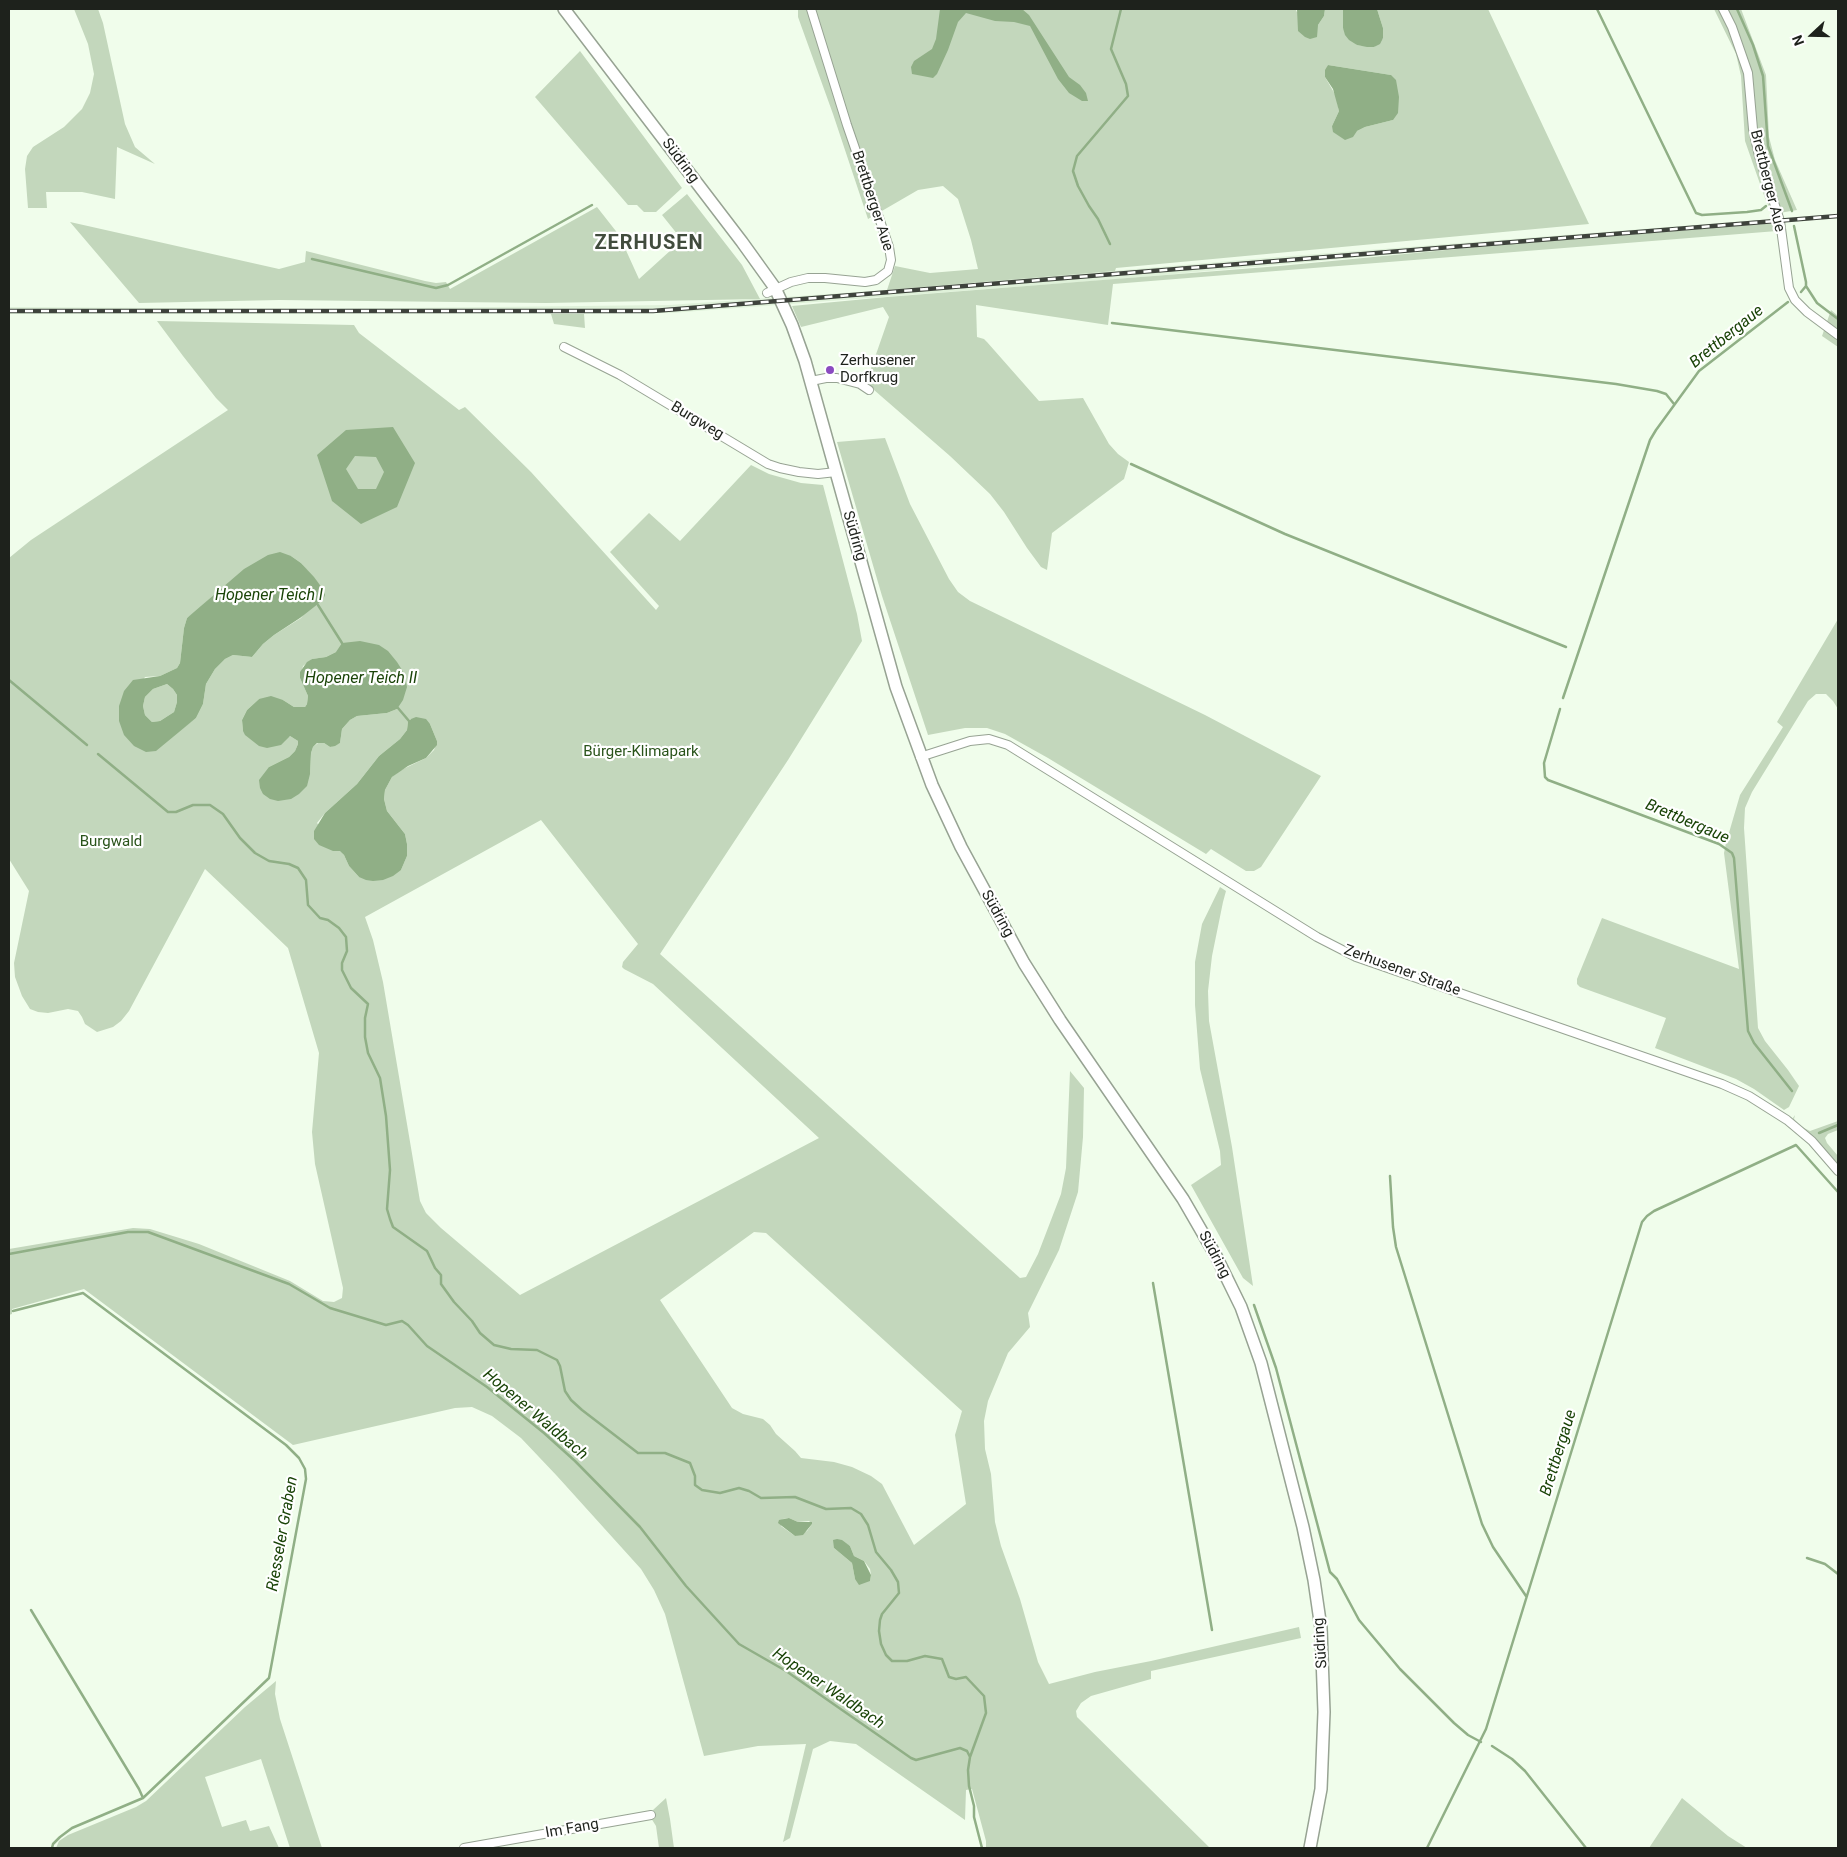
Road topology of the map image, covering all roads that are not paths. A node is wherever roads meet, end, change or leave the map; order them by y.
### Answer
1 (564, 9) edge
2 (811, 9) edge
3 (1723, 9) edge
4 (771, 291) junction
5 (1838, 335) edge
6 (564, 347) dead end
7 (811, 381) junction
8 (869, 390) dead end
9 (836, 472) junction
10 (920, 757) junction
11 (1838, 1171) edge
12 (651, 1815) dead end
13 (464, 1848) edge
14 (1310, 1848) edge

1 - 4 main road, Südring
2 - 4 street, Brettberger Aue
3 - 5 street, Brettberger Aue
4 - 7 main road, Südring
6 - 9 street, Burgweg
7 - 8 street
7 - 9 main road, Südring
9 - 10 main road, Südring
10 - 11 street, Zerhusener Straße
10 - 14 main road, Südring
12 - 13 street, Im Fang

